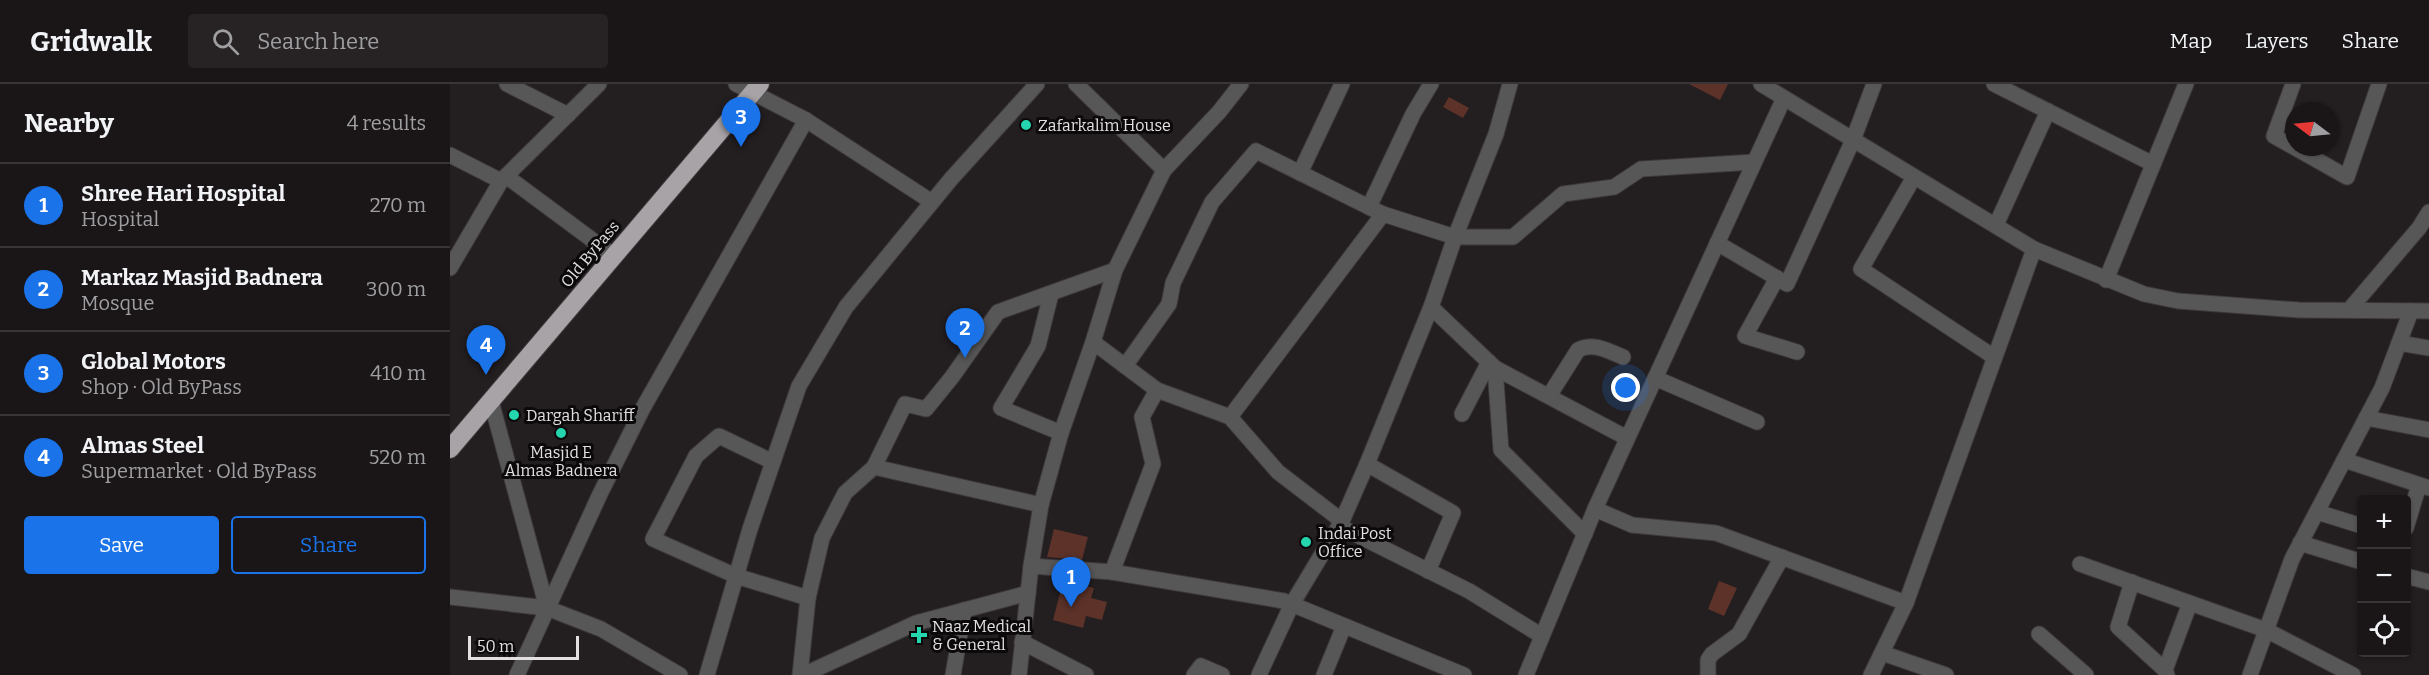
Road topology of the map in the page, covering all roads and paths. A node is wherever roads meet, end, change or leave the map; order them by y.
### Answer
1 (507, 84) edge
2 (599, 84) edge
3 (736, 84) edge
4 (1037, 84) edge
5 (1076, 84) edge
6 (1241, 84) edge
7 (1342, 84) edge
8 (1431, 84) edge
9 (1510, 84) edge
10 (1761, 84) edge
11 (1874, 84) edge
12 (1994, 84) edge
13 (2186, 84) edge
14 (2294, 84) edge
15 (2379, 84) edge
16 (757, 88) edge
17 (1784, 98) junction
18 (2048, 111) junction
19 (568, 115) junction
20 (806, 120) junction
21 (1853, 140) junction
22 (450, 155) edge
23 (1755, 162) junction
24 (2153, 164) junction
25 (1164, 170) junction
26 (1300, 173) junction
27 (1914, 177) junction
28 (503, 178) junction
29 (932, 202) junction
30 (1369, 207) junction
31 (2429, 212) edge
32 (1383, 214) junction
33 (1996, 225) junction
34 (1455, 237) junction
35 (1717, 243) junction
36 (2034, 249) junction
37 (614, 256) junction
38 (450, 268) edge
39 (1115, 270) junction
40 (1777, 278) junction
41 (2106, 280) junction
42 (1051, 294) junction
43 (1431, 307) junction
44 (2349, 310) junction
45 (2410, 311) junction
46 (2429, 311) edge
47 (1093, 342) junction
48 (2399, 343) junction
49 (2429, 348) edge
50 (1797, 352) dead end
51 (1623, 357) dead end
52 (1994, 357) junction
53 (1492, 365) junction
54 (1125, 366) junction
55 (1655, 378) junction
56 (1157, 390) junction
57 (1549, 396) junction
58 (491, 401) junction
59 (1462, 414) dead end
60 (1230, 417) junction
61 (2366, 418) junction
62 (1757, 422) dead end
63 (2429, 430) edge
64 (1061, 432) junction
65 (1627, 438) junction
66 (450, 449) edge
67 (2344, 460) junction
68 (773, 462) junction
69 (1368, 464) junction
70 (874, 467) junction
71 (2424, 487) edge
72 (1041, 505) junction
73 (1595, 509) junction
74 (2317, 512) junction
75 (2411, 517) edge
76 (1340, 523) junction
77 (2357, 525) edge
78 (1585, 534) junction
79 (2300, 543) junction
80 (1782, 557) junction
81 (2357, 561) edge
82 (2080, 564) dead end
83 (1031, 566) junction
84 (1428, 571) junction
85 (1112, 572) junction
86 (736, 576) junction
87 (2411, 577) edge
88 (2132, 582) junction
89 (2429, 582) edge
90 (1028, 593) junction
91 (450, 597) edge
92 (808, 598) junction
93 (1906, 603) junction
94 (2190, 603) junction
95 (1292, 604) junction
96 (547, 608) junction
97 (964, 610) junction
98 (1344, 626) junction
99 (2266, 630) junction
100 (2039, 634) dead end
101 (1542, 636) junction
102 (1022, 642) junction
103 (1882, 653) junction
104 (2166, 673) edge
105 (517, 675) edge
106 (680, 675) edge
107 (706, 675) edge
108 (801, 675) edge
109 (953, 675) edge
110 (1019, 675) edge
111 (1086, 675) edge
112 (1194, 675) edge
113 (1222, 675) edge
114 (1259, 675) edge
115 (1324, 675) edge
116 (1464, 675) edge
117 (1526, 675) edge
118 (1707, 675) edge
119 (1871, 675) edge
120 (1946, 675) edge
121 (2086, 675) edge
122 (2250, 675) edge
123 (2353, 675) edge

1 - 19 street
2 - 19 street
3 - 16 street
4 - 29 street
5 - 25 street
6 - 25 street
7 - 26 street
8 - 30 street
9 - 34 street
10 - 17 street
11 - 21 street
12 - 18 street
13 - 24 street
14 - 15 street
16 - 20 street
16 - 37 highway, Old ByPass
17 - 21 street
17 - 23 street
18 - 24 street
18 - 33 street
19 - 28 street
20 - 29 street
20 - 96 street
21 - 27 street
21 - 40 street
22 - 28 street
23 - 34 street
23 - 35 street
24 - 41 street
25 - 39 street
26 - 30 street
26 - 54 street
27 - 33 street
27 - 52 street
28 - 37 street
28 - 38 street
29 - 68 street
30 - 32 street
31 - 44 street
32 - 34 street
32 - 60 street
33 - 36 street
34 - 43 street
35 - 40 street
35 - 55 street
36 - 41 street
36 - 52 street
37 - 58 highway, Old ByPass
39 - 42 street
39 - 47 street
40 - 50 street
41 - 44 street
42 - 64 street
42 - 70 street
43 - 53 street
43 - 69 street
44 - 45 street
45 - 46 street
45 - 48 street
47 - 54 street
47 - 64 street
48 - 49 street
48 - 61 street
51 - 57 street
52 - 93 street
53 - 57 street
53 - 59 street
53 - 78 street
54 - 56 street
55 - 62 street
55 - 65 street
56 - 60 street
56 - 85 street
57 - 65 street
58 - 66 highway, Old ByPass
58 - 96 street
60 - 76 street
61 - 63 street
61 - 67 street
64 - 72 street
65 - 73 street
67 - 71 street
67 - 74 street
68 - 86 street
68 - 86 street
69 - 76 street
69 - 84 street
70 - 72 street
70 - 92 street
71 - 75 street
72 - 83 street
73 - 78 street
73 - 80 street
74 - 77 street
74 - 79 street
76 - 84 street
76 - 95 street
78 - 101 street
79 - 81 street
79 - 99 street
80 - 93 street
80 - 118 street
82 - 88 street
83 - 85 street
83 - 90 street
84 - 101 street
85 - 95 street
86 - 92 street
86 - 107 street
87 - 89 street
88 - 94 street
88 - 104 street
90 - 97 street
90 - 102 street
91 - 96 street
92 - 108 street
93 - 103 street
94 - 99 street
94 - 104 street
95 - 98 street
95 - 114 street
96 - 105 street
96 - 106 street
97 - 108 street
97 - 109 street
98 - 115 street
98 - 116 street
99 - 122 street
99 - 123 street
100 - 121 street
101 - 117 street
102 - 110 street
102 - 111 street
103 - 119 street
103 - 120 street
112 - 113 street

